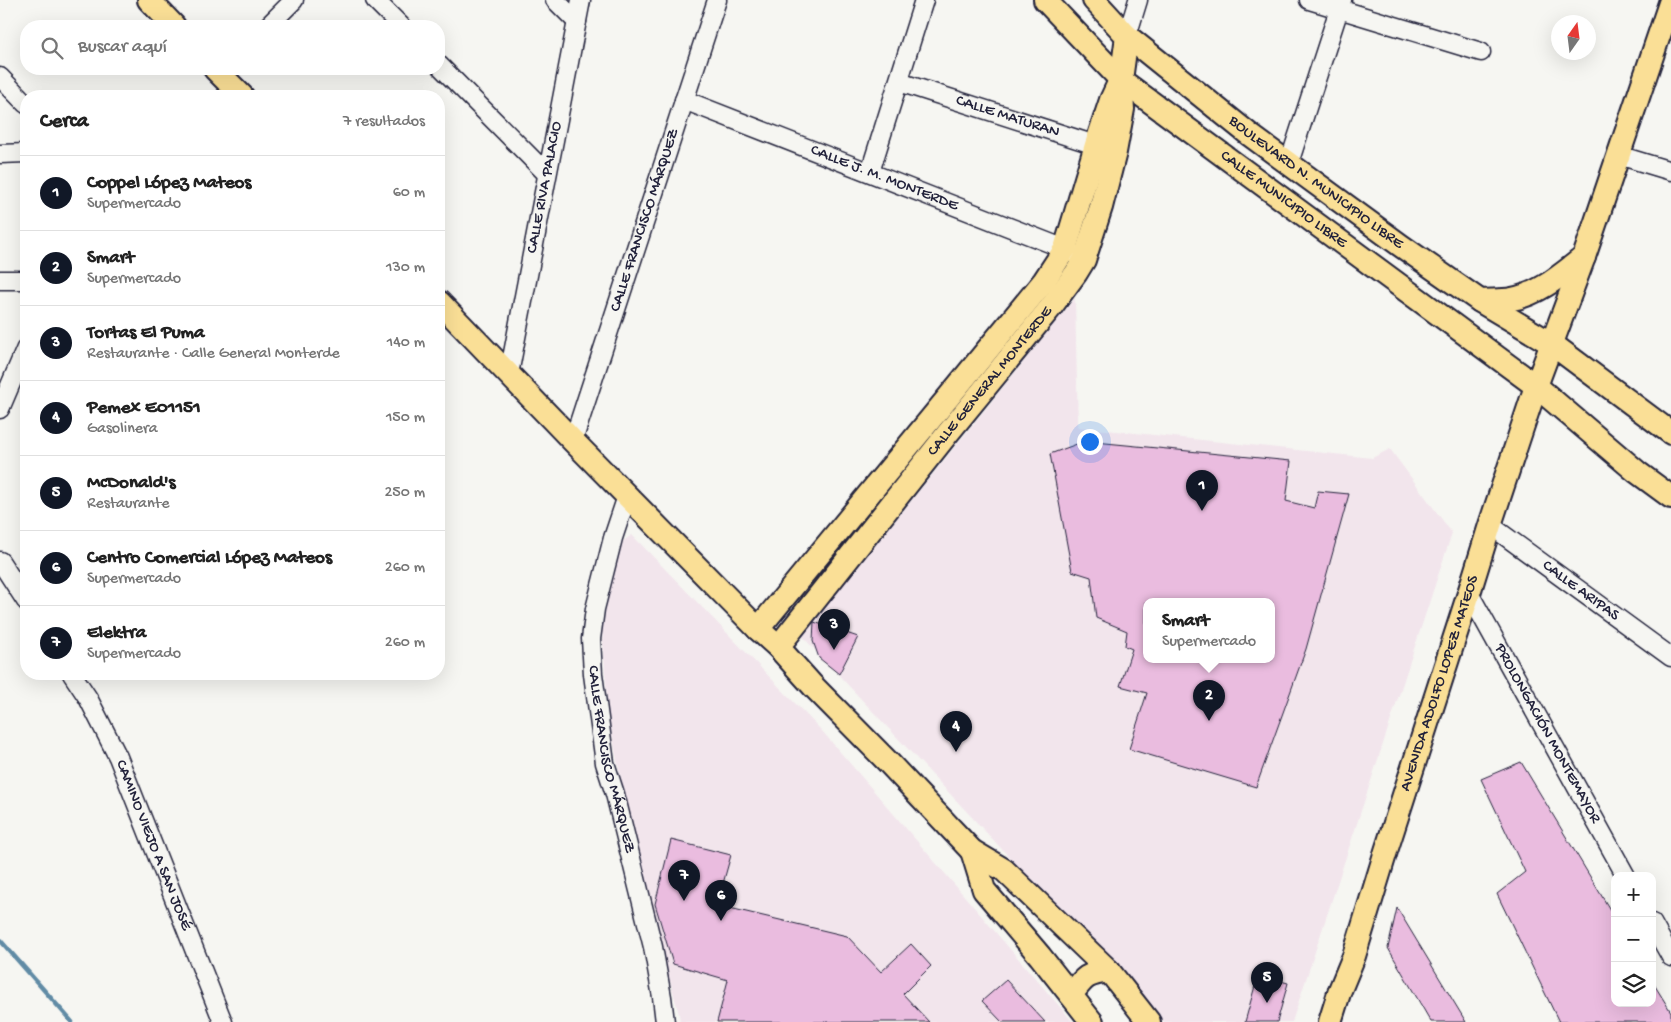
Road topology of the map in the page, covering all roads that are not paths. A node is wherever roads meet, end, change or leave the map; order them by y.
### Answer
1 (149, 0) edge
2 (294, 0) edge
3 (375, 0) edge
4 (554, 0) edge
5 (581, 0) edge
6 (717, 0) edge
7 (924, 0) edge
8 (1045, 0) edge
9 (1094, 0) edge
10 (1138, 0) edge
11 (1309, 0) edge
12 (1670, 4) edge
13 (1341, 5) edge
14 (168, 20) edge
15 (274, 20) edge
16 (395, 20) edge
17 (577, 22) junction
18 (1127, 36) junction
19 (1482, 52) dead end
20 (445, 70) edge
21 (224, 75) edge
22 (0, 78) edge
23 (1121, 80) junction
24 (899, 82) junction
25 (237, 90) edge
26 (20, 98) edge
27 (684, 100) junction
28 (1106, 149) junction
29 (20, 153) edge
30 (0, 154) edge
31 (1618, 155) junction
32 (1290, 163) junction
33 (1671, 170) edge
34 (870, 172) junction
35 (547, 174) junction
36 (1400, 245) junction
37 (1074, 254) junction
38 (1584, 257) junction
39 (1375, 267) junction
40 (0, 280) edge
41 (20, 280) edge
42 (1480, 301) junction
43 (445, 308) edge
44 (1552, 344) junction
45 (20, 362) edge
46 (509, 374) junction
47 (1536, 386) junction
48 (0, 410) edge
49 (1671, 432) edge
50 (573, 441) junction
51 (627, 496) junction
52 (1671, 497) edge
53 (1490, 525) junction
54 (0, 561) edge
55 (20, 592) edge
56 (1469, 593) junction
57 (758, 629) junction
58 (778, 647) junction
59 (1671, 657) edge
60 (76, 680) edge
61 (972, 851) junction
62 (1624, 872) edge
63 (1656, 930) edge
64 (1671, 957) edge
65 (1109, 971) junction
66 (1072, 995) junction
67 (1331, 1020) edge
68 (223, 1022) edge
69 (665, 1022) edge
70 (1092, 1022) edge
71 (1149, 1022) edge

1 - 14 main road
2 - 15 street
3 - 16 street
4 - 17 street
5 - 17 street, CALLE RIVA PALACIO
6 - 27 street, CALLE FRANCISCO MÁRQUEZ
7 - 24 street
8 - 23 main road, CALLE MUNICIPIO LIBRE
9 - 18 main road, BOULEVARD N. MUNICIPIO LIBRE
10 - 18 street, CALLE GENERAL MONTERDE
11 - 13 street
12 - 31 main road, AVENIDA ADOLFO LOPEZ MATEOS
13 - 19 street
13 - 32 street
17 - 35 street, CALLE RIVA PALACIO
18 - 23 main road, CALLE GENERAL MONTERDE
18 - 32 main road, BOULEVARD N. MUNICIPIO LIBRE
20 - 35 street
21 - 25 main road
22 - 26 street
23 - 28 main road, CALLE GENERAL MONTERDE
23 - 39 main road, CALLE MUNICIPIO LIBRE
24 - 28 street, CALLE MATURAN
24 - 34 street
27 - 34 street, CALLE J. M. MONTERDE
27 - 50 street, CALLE FRANCISCO MÁRQUEZ
28 - 37 main road, CALLE GENERAL MONTERDE
29 - 30 street
31 - 33 street
31 - 38 main road, AVENIDA ADOLFO LOPEZ MATEOS
32 - 36 main road, BOULEVARD N. MUNICIPIO LIBRE
34 - 37 street, CALLE J. M. MONTERDE
35 - 46 street, CALLE RIVA PALACIO
36 - 39 main road
36 - 42 main road, BOULEVARD N. MUNICIPIO LIBRE
37 - 57 main road, CALLE GENERAL MONTERDE
37 - 58 main road, CALLE GENERAL MONTERDE
38 - 42 main road
38 - 44 main road, AVENIDA ADOLFO LOPEZ MATEOS
39 - 47 main road, CALLE MUNICIPIO LIBRE
40 - 41 street
42 - 44 main road, BOULEVARD N. MUNICIPIO LIBRE
43 - 46 main road
44 - 47 main road, AVENIDA ADOLFO LOPEZ MATEOS
44 - 49 main road, BOULEVARD N. MUNICIPIO LIBRE
45 - 48 street
46 - 50 main road
47 - 52 main road, CALLE MUNICIPIO LIBRE
47 - 53 main road, AVENIDA ADOLFO LOPEZ MATEOS
50 - 51 main road
51 - 57 main road
51 - 69 street, CALLE FRANCISCO MÁRQUEZ
53 - 56 main road, AVENIDA ADOLFO LOPEZ MATEOS
53 - 59 street, CALLE ARIPAS
54 - 55 street
56 - 62 street, PROLONGACIÓN MONTEMAYOR
56 - 67 main road, AVENIDA ADOLFO LOPEZ MATEOS
57 - 58 main road
58 - 61 main road
60 - 68 street, CAMINO VIEJO A SAN JOSÉ
61 - 65 main road
61 - 66 main road
63 - 64 street
65 - 66 main road
65 - 71 main road
66 - 70 main road

